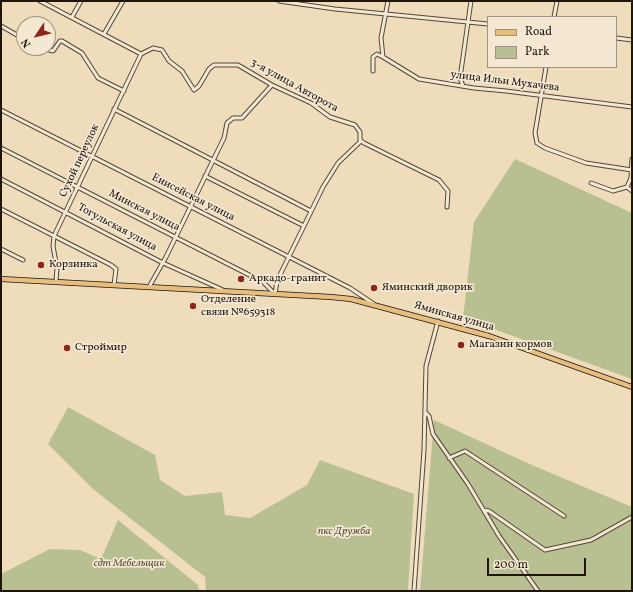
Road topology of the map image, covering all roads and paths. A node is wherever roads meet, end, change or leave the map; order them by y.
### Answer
1 (40, 1) edge
2 (80, 1) edge
3 (123, 1) edge
4 (279, 1) edge
5 (388, 1) edge
6 (471, 1) edge
7 (557, 1) edge
8 (386, 14) junction
9 (554, 16) edge
10 (72, 18) junction
11 (469, 21) junction
12 (487, 24) edge
13 (1, 26) edge
14 (16, 34) edge
15 (104, 34) junction
16 (617, 38) edge
17 (632, 40) edge
18 (56, 46) edge
19 (141, 54) junction
20 (383, 57) junction
21 (546, 68) edge
22 (373, 72) dead end
23 (272, 85) junction
24 (463, 86) junction
25 (124, 91) junction
26 (542, 96) junction
27 (632, 107) edge
28 (114, 109) junction
29 (1, 110) edge
30 (361, 141) junction
31 (1, 148) edge
32 (92, 156) junction
33 (632, 159) edge
34 (213, 160) junction
35 (632, 170) edge
36 (205, 176) junction
37 (1, 179) edge
38 (592, 183) dead end
39 (77, 187) junction
40 (627, 188) junction
41 (632, 191) edge
42 (190, 207) junction
43 (447, 207) dead end
44 (1, 209) edge
45 (311, 211) junction
46 (66, 212) junction
47 (304, 226) junction
48 (54, 236) junction
49 (176, 237) junction
50 (1, 249) edge
51 (289, 257) junction
52 (23, 260) dead end
53 (163, 263) junction
54 (1, 279) edge
55 (56, 281) junction
56 (114, 285) junction
57 (149, 287) junction
58 (225, 291) junction
59 (275, 294) junction
60 (374, 304) junction
61 (438, 321) junction
62 (632, 387) edge
63 (425, 412) junction
64 (449, 458) junction
65 (484, 510) junction
66 (564, 516) dead end
67 (632, 517) edge
68 (414, 591) edge
69 (538, 591) edge

1 - 10 street
2 - 10 street
3 - 15 street
4 - 8 street
5 - 8 street
6 - 11 street
7 - 9 street
8 - 11 street
8 - 20 street
10 - 15 street
11 - 12 street
11 - 24 street
13 - 14 street
15 - 19 street
16 - 17 street
18 - 25 street
19 - 23 street, 3-я улица Авторота
19 - 25 street, Сухой переулок
20 - 22 street
20 - 24 street, улица Ильи Мухачева
21 - 26 street
23 - 30 street, 3-я улица Авторота
23 - 34 street
24 - 26 street, улица Ильи Мухачева
25 - 28 street, Сухой переулок
26 - 27 street, улица Ильи Мухачева
26 - 35 street
28 - 32 street, Сухой переулок
28 - 34 street
29 - 32 street, Енисейская улица
30 - 43 street
30 - 45 street
31 - 39 street, Минская улица
32 - 39 street, Сухой переулок
32 - 42 street, Енисейская улица
33 - 35 street
34 - 36 street
34 - 45 street
35 - 40 street
36 - 42 street
36 - 47 street
37 - 46 street, Тогульская улица
38 - 40 street
39 - 46 street, Сухой переулок
39 - 49 street, Минская улица
40 - 41 street
42 - 49 street
42 - 51 street, Енисейская улица
44 - 48 street
45 - 47 street
46 - 48 street, Сухой переулок
46 - 53 street, Тогульская улица
47 - 51 street
48 - 55 street, Сухой переулок
48 - 56 street
49 - 53 street
49 - 59 street, Минская улица
50 - 52 street
51 - 59 street
51 - 60 street, Енисейская улица
53 - 57 street
53 - 58 street, Тогульская улица
54 - 55 main road, Яминская улица
55 - 56 main road, Яминская улица
56 - 57 main road, Яминская улица
57 - 58 main road, Яминская улица
58 - 59 main road, Яминская улица
59 - 60 main road, Яминская улица
60 - 61 main road, Яминская улица
61 - 62 main road, Яминская улица
61 - 63 street
63 - 64 street
63 - 68 street
64 - 65 street
64 - 66 street
65 - 67 street
65 - 69 street

